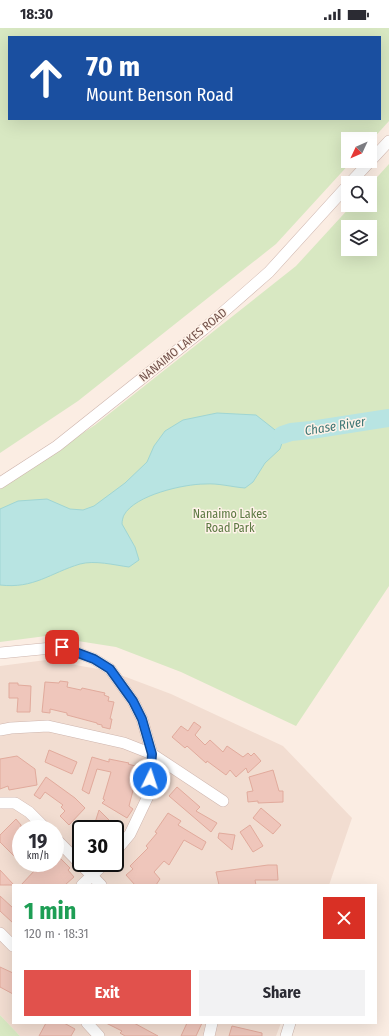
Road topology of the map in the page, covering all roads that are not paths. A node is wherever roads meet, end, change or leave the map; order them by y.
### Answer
1 (389, 141) edge
2 (356, 176) edge
3 (341, 194) edge
4 (0, 483) edge
5 (0, 653) edge
6 (0, 730) edge
7 (152, 754) junction
8 (223, 801) dead end
9 (0, 803) edge
10 (37, 820) edge
11 (124, 841) edge
12 (64, 847) edge
13 (95, 872) edge
14 (92, 875) junction
15 (83, 884) edge
16 (100, 884) edge
17 (0, 933) edge
18 (12, 945) edge
19 (88, 1024) edge
20 (212, 1024) edge
21 (290, 1024) edge
22 (99, 1036) edge
23 (209, 1036) edge
24 (286, 1036) edge

1 - 2 street
3 - 4 street, NANAIMO LAKES ROAD
5 - 7 street
6 - 7 street
7 - 8 street
7 - 11 street
9 - 10 street
12 - 14 street
13 - 14 street
14 - 15 street
14 - 16 street
17 - 18 street
19 - 22 street
20 - 23 street
21 - 24 street

